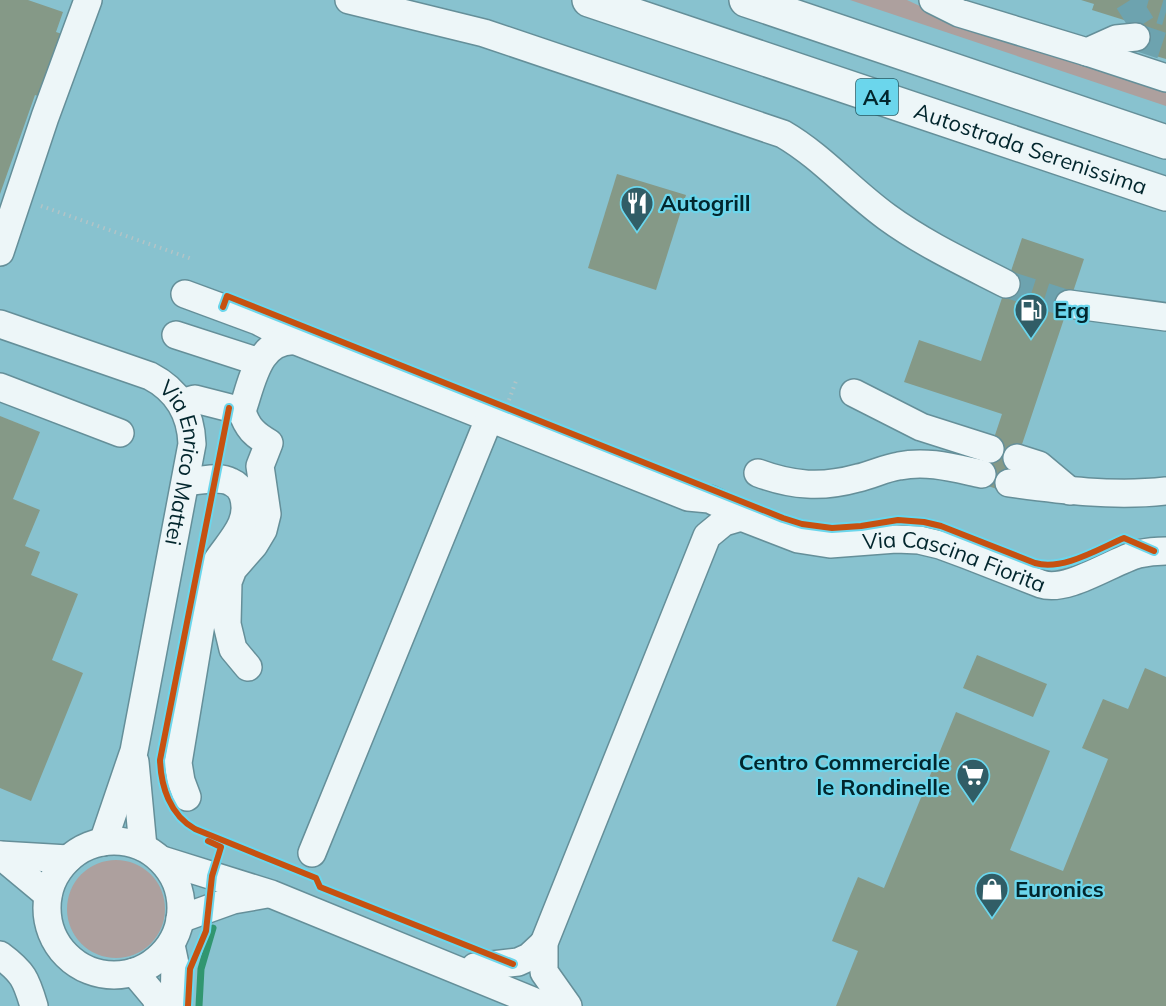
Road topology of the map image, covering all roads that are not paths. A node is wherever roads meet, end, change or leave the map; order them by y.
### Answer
1 (88, 0) edge
2 (349, 0) edge
3 (589, 0) edge
4 (746, 0) edge
5 (933, 0) edge
6 (1125, 32) tunnel mouth
7 (1087, 52) junction
8 (1166, 78) edge
9 (1166, 142) edge
10 (1166, 194) edge
11 (0, 252) edge
12 (1006, 284) tunnel mouth
13 (185, 294) dead end
14 (1069, 304) tunnel mouth
15 (1166, 317) edge
16 (0, 324) edge
17 (176, 335) dead end
18 (296, 341) junction
19 (259, 362) junction
20 (0, 387) edge
21 (854, 393) dead end
22 (181, 403) junction
23 (242, 411) junction
24 (498, 413) junction
25 (120, 433) dead end
26 (1013, 471) dead end
27 (758, 473) dead end
28 (186, 481) junction
29 (1166, 491) edge
30 (688, 497) junction
31 (741, 517) junction
32 (702, 547) junction
33 (1166, 551) edge
34 (202, 620) junction
35 (134, 752) junction
36 (187, 797) dead end
37 (103, 842) junction
38 (312, 853) dead end
39 (152, 854) junction
40 (0, 855) edge
41 (68, 859) junction
42 (272, 894) junction
43 (48, 896) junction
44 (180, 919) junction
45 (352, 927) junction
46 (544, 943) junction
47 (171, 945) junction
48 (0, 955) edge
49 (474, 967) junction
50 (148, 993) edge
51 (34, 1006) edge
52 (174, 1006) edge
53 (545, 1006) edge
54 (568, 1006) edge

1 - 11 street
2 - 12 street
3 - 10 highway, Autostrada Serenissima / A4
4 - 9 highway, A4
5 - 7 street
6 - 7 street
7 - 8 street
13 - 18 street, Via Cascina Fiorita
14 - 15 street
16 - 22 street, Via Enrico Mattei
17 - 19 street
18 - 19 street
18 - 24 street, Via Cascina Fiorita
19 - 23 street
20 - 25 street, Via Enrico Mattei
21 - 27 street
22 - 23 street
22 - 28 street, Via Enrico Mattei
23 - 34 street
24 - 30 street, Via Cascina Fiorita
24 - 38 street
26 - 29 street
28 - 34 street
28 - 35 street, Via Enrico Mattei
30 - 31 street, Via Cascina Fiorita
30 - 32 street
31 - 32 street
31 - 33 street, Via Cascina Fiorita
32 - 46 street
34 - 36 street
35 - 37 street, Via Enrico Mattei
35 - 39 street, Via Enrico Mattei
37 - 39 street
37 - 41 street
39 - 42 street
39 - 44 street
40 - 41 street
40 - 43 street
41 - 43 street
42 - 44 street
42 - 45 street
43 - 50 street
44 - 47 street
45 - 49 street
45 - 53 street
46 - 49 street
46 - 54 street
47 - 50 street
47 - 52 street
48 - 51 street
49 - 54 street

